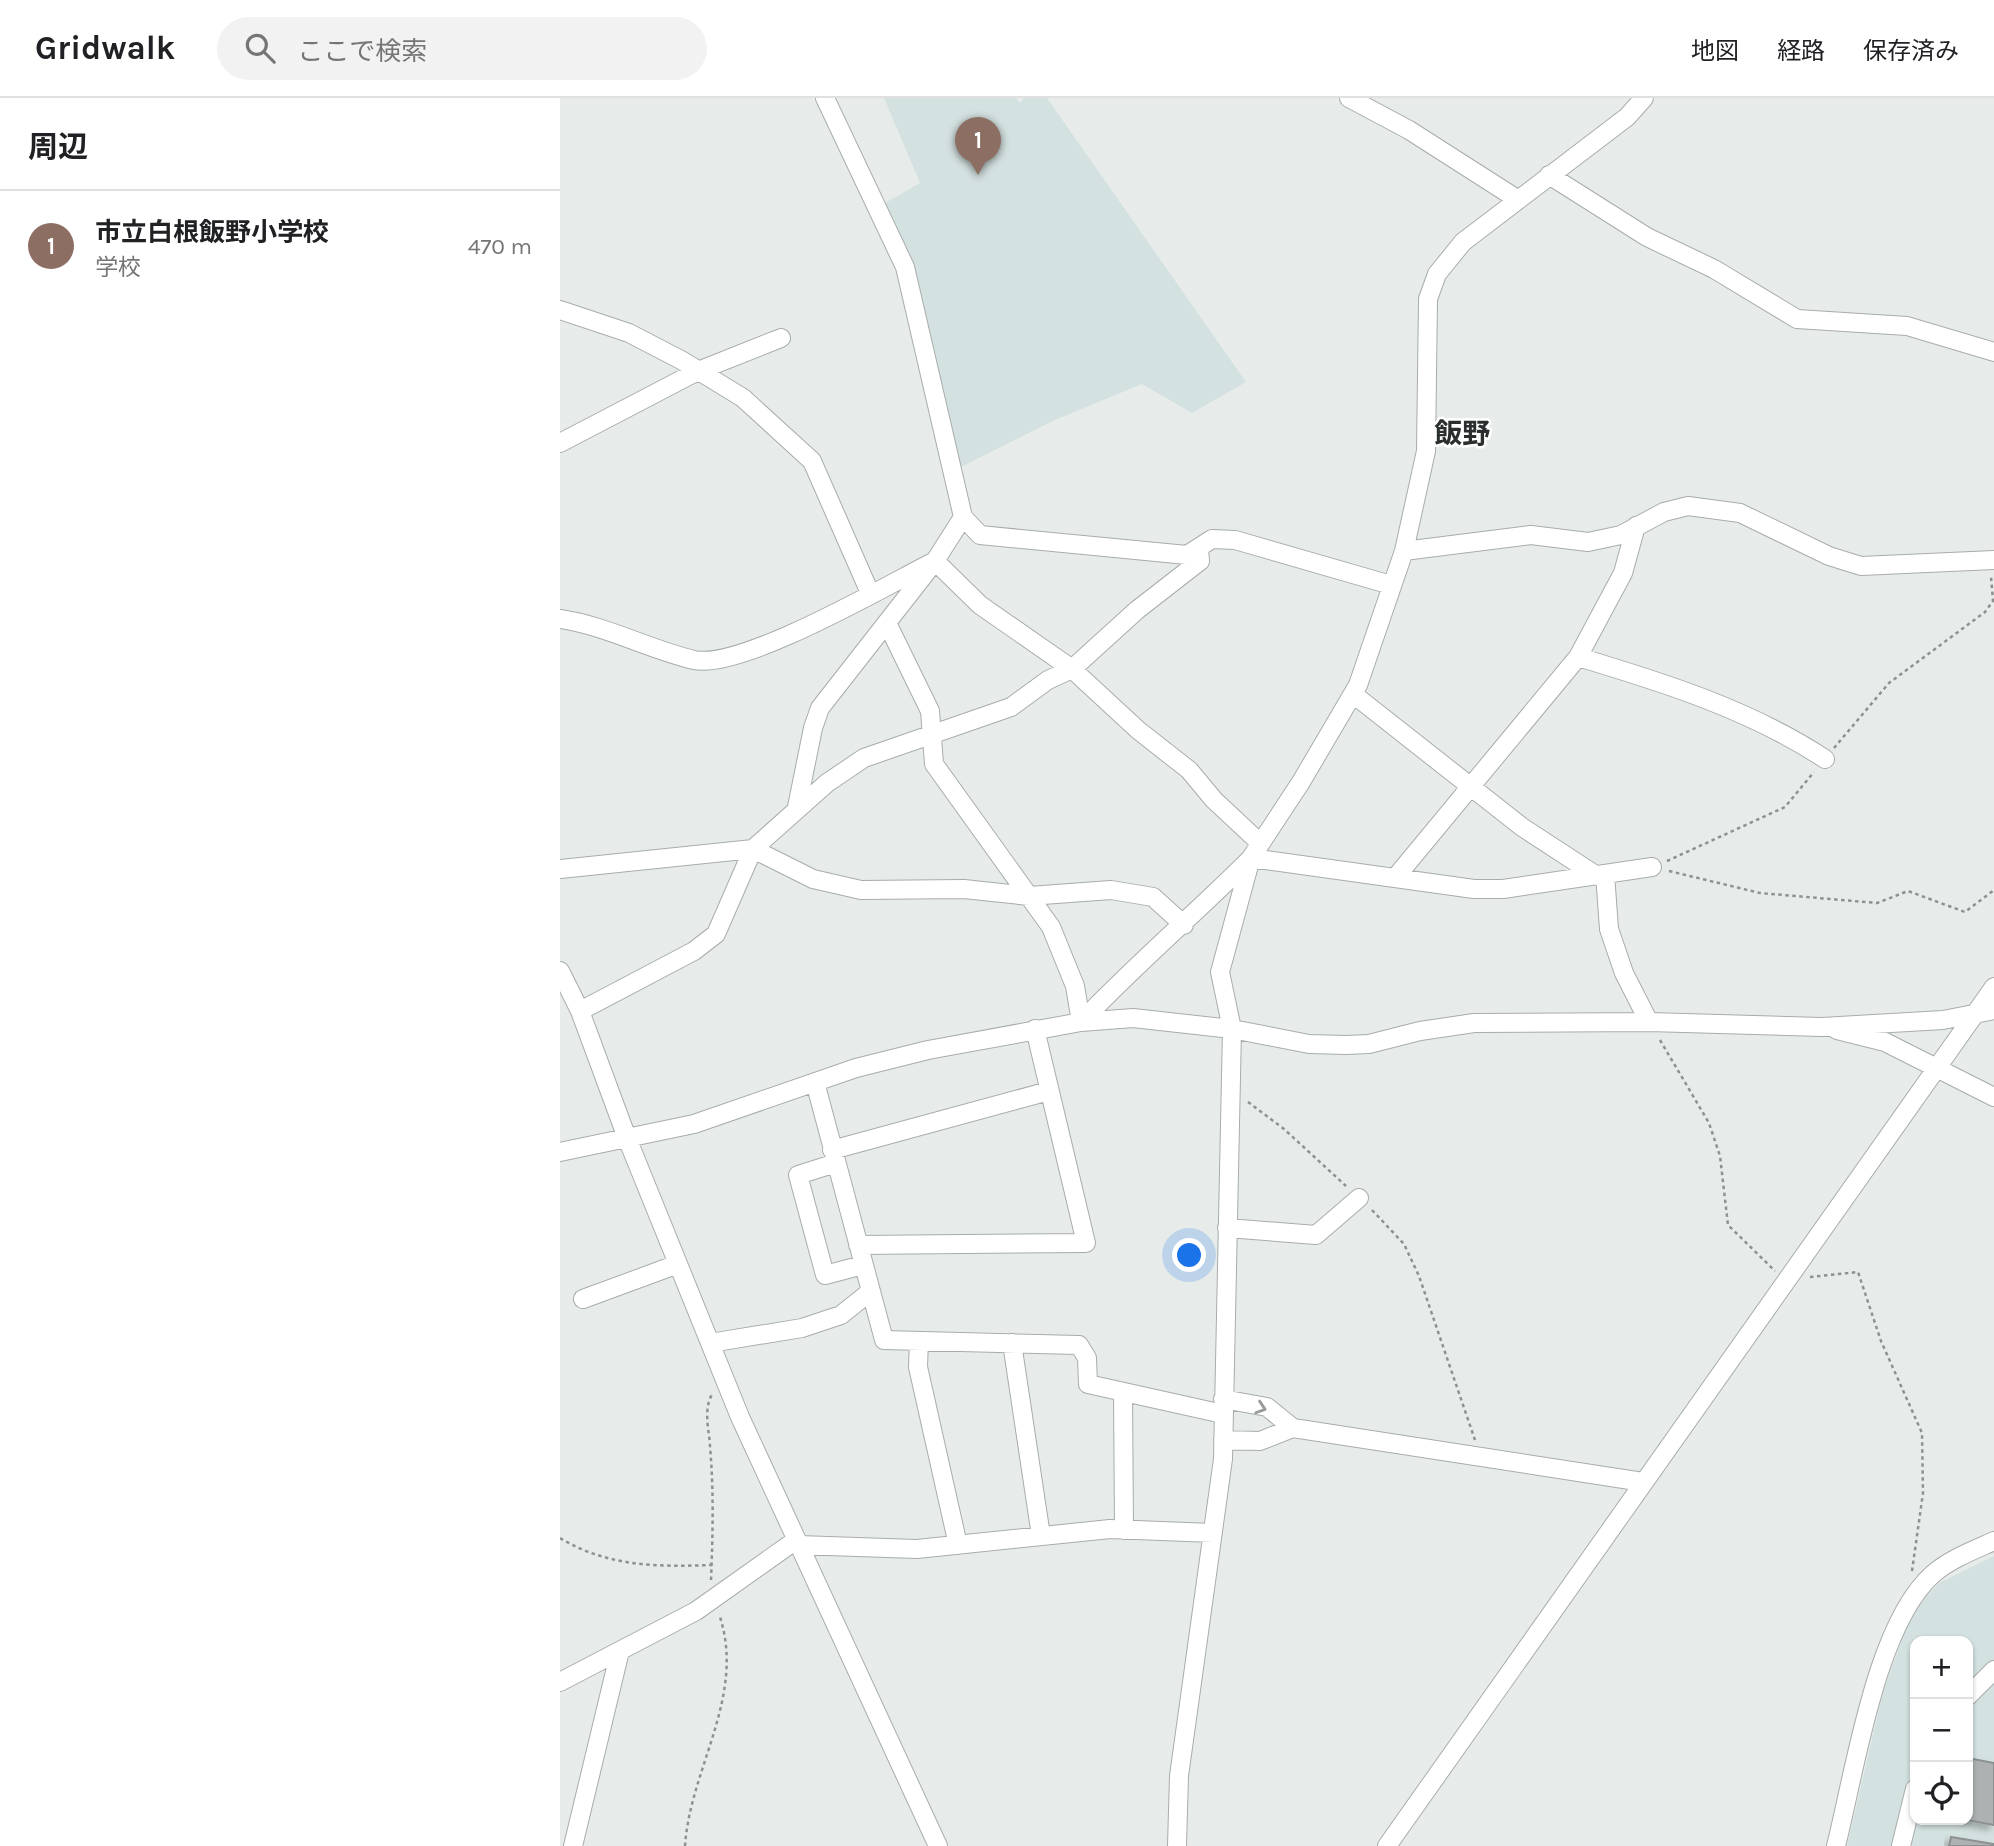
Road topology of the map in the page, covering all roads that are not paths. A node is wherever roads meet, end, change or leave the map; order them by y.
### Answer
1 (825, 98) edge
2 (1349, 98) edge
3 (1644, 98) edge
4 (1549, 175) junction
5 (1517, 199) junction
6 (560, 310) edge
7 (780, 338) dead end
8 (1994, 352) edge
9 (698, 371) junction
10 (560, 443) edge
11 (963, 517) junction
12 (1636, 526) junction
13 (1199, 549) junction
14 (1404, 551) junction
15 (1994, 560) edge
16 (936, 561) junction
17 (1391, 585) junction
18 (870, 593) junction
19 (560, 619) edge
20 (887, 623) junction
21 (1578, 656) junction
22 (1072, 669) junction
23 (1353, 694) junction
24 (934, 735) junction
25 (1825, 759) road end
26 (1471, 787) junction
27 (797, 807) junction
28 (752, 849) junction
29 (1255, 850) junction
30 (1652, 867) road end
31 (560, 869) edge
32 (1601, 875) junction
33 (1395, 878) junction
34 (1029, 896) junction
35 (1184, 925) junction
36 (560, 971) edge
37 (1994, 987) edge
38 (1994, 1010) edge
39 (580, 1011) junction
40 (1974, 1016) junction
41 (1081, 1022) junction
42 (1649, 1022) junction
43 (1822, 1027) junction
44 (1035, 1029) junction
45 (1232, 1029) junction
46 (1935, 1069) junction
47 (815, 1082) junction
48 (1049, 1091) junction
49 (1994, 1097) edge
50 (627, 1138) junction
51 (560, 1152) edge
52 (834, 1156) junction
53 (1359, 1198) road end
54 (1227, 1227) junction
55 (858, 1245) junction
56 (678, 1264) junction
57 (863, 1265) junction
58 (871, 1292) junction
59 (583, 1299) dead end
60 (919, 1341) junction
61 (710, 1343) junction
62 (1012, 1343) junction
63 (1123, 1392) junction
64 (1223, 1406) junction
65 (1293, 1428) junction
66 (1223, 1440) junction
67 (1643, 1482) junction
68 (1124, 1530) junction
69 (1213, 1533) junction
70 (1041, 1536) junction
71 (1994, 1541) edge
72 (797, 1542) junction
73 (958, 1545) junction
74 (620, 1651) junction
75 (1990, 1681) edge
76 (560, 1682) edge
77 (1973, 1693) edge
78 (1910, 1809) edge
79 (573, 1846) edge
80 (938, 1846) edge
81 (1177, 1846) edge
82 (1387, 1846) edge
83 (1836, 1846) edge
84 (1901, 1846) edge

1 - 11 street
2 - 5 street
3 - 4 street
4 - 5 street
4 - 8 street
5 - 14 street
6 - 9 street
7 - 9 street
9 - 10 street
9 - 18 street
11 - 13 street
11 - 16 street
12 - 14 street
12 - 15 street
12 - 21 street
13 - 17 street
13 - 22 street
14 - 17 street
16 - 18 street
16 - 20 street
16 - 22 street
17 - 23 street
18 - 19 street
20 - 24 street
20 - 27 street
21 - 25 street
21 - 26 street
22 - 24 street
22 - 29 street
23 - 26 street
23 - 29 street
24 - 27 street
24 - 34 street
26 - 32 street
26 - 33 street
27 - 28 street
28 - 31 street
28 - 34 street
28 - 39 street
29 - 33 street
29 - 35 street
29 - 45 street
30 - 32 street
32 - 33 street
32 - 42 street
34 - 35 street
34 - 41 street
35 - 41 street
36 - 39 street
37 - 40 street
38 - 40 street
39 - 50 street
40 - 43 street
40 - 46 street
41 - 44 street
41 - 45 street
42 - 43 street
42 - 45 street
43 - 46 street
44 - 47 street
44 - 48 street
45 - 54 street
46 - 49 street
46 - 67 street
47 - 50 street
47 - 52 street
48 - 52 street
48 - 55 street
50 - 51 street
50 - 56 street
52 - 55 street
52 - 57 street
53 - 54 street
54 - 64 street
55 - 57 street
56 - 59 street
56 - 61 street
57 - 58 street
58 - 60 street
58 - 61 street
60 - 62 street
60 - 73 street
61 - 72 street
62 - 63 street
62 - 70 street
63 - 64 street
63 - 68 street
64 -> 65 street
64 - 66 street
65 - 66 street
65 - 67 street
66 - 69 street
67 - 82 street
68 - 69 street
68 - 70 street
69 - 81 street
70 - 73 street
71 - 83 street
72 - 73 street
72 - 74 street
72 - 80 street
74 - 76 street
74 - 79 street
75 - 77 street
78 - 84 street

